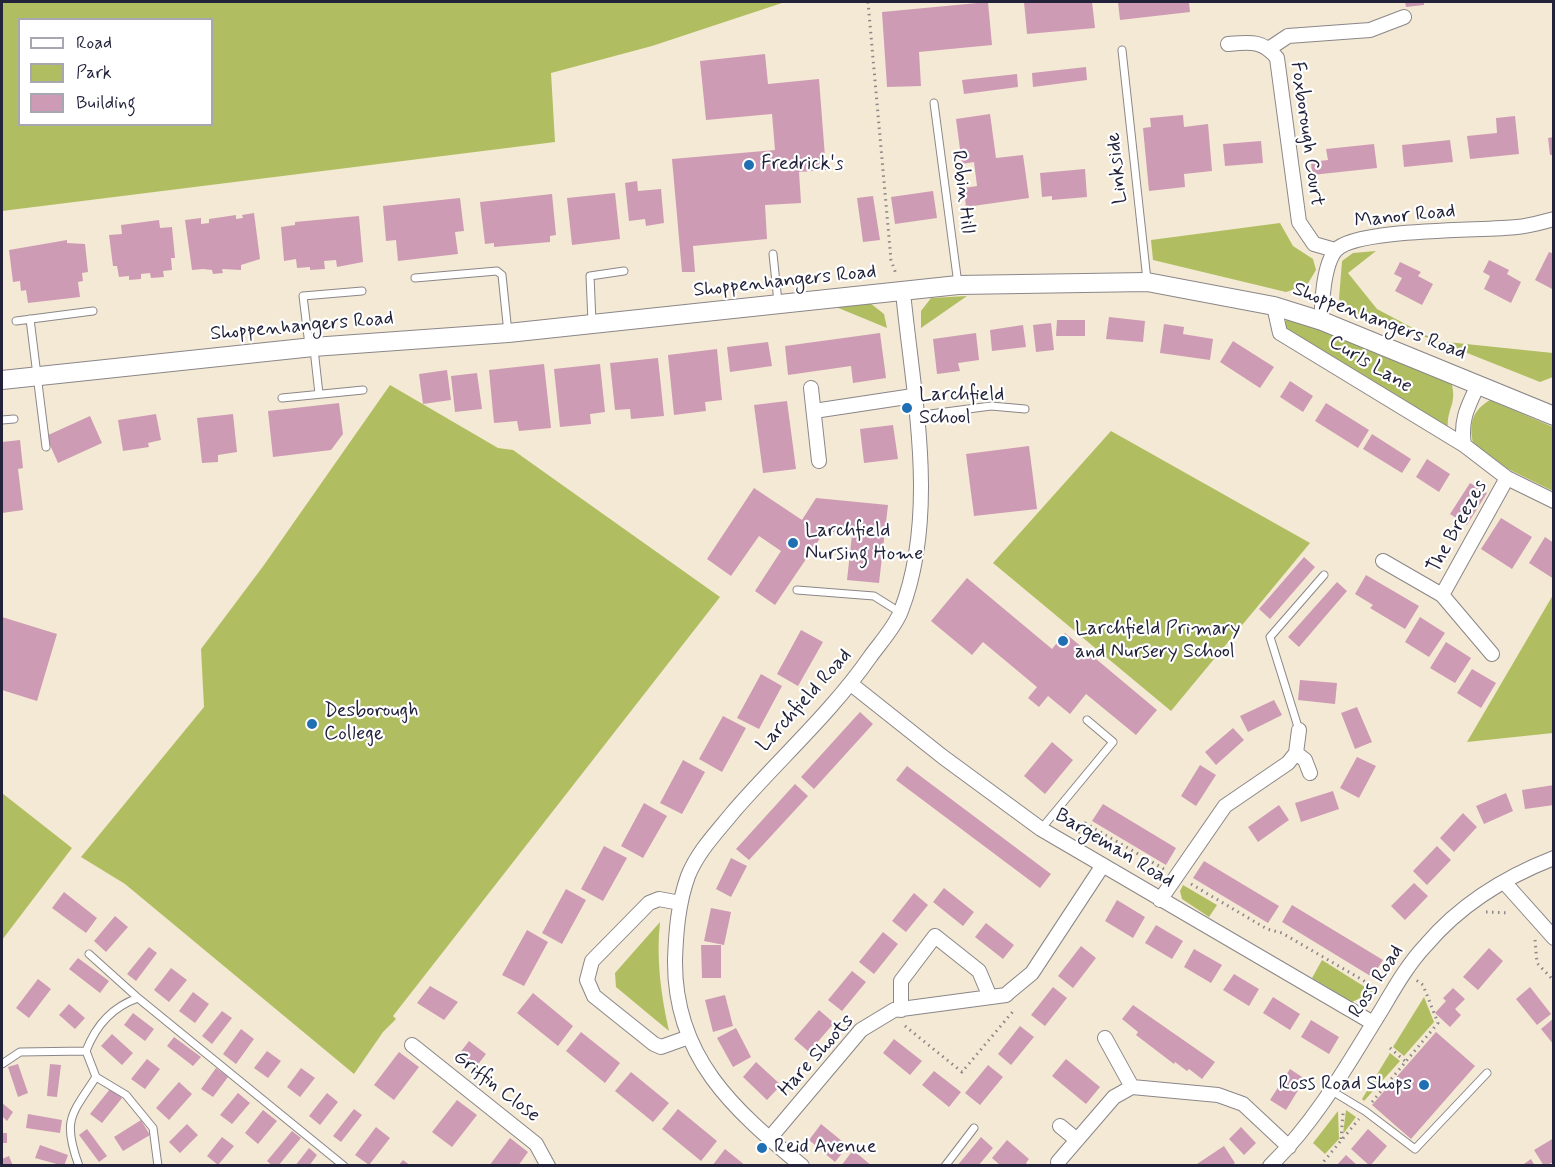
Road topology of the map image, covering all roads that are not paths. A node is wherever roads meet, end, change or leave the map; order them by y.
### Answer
1 (1404, 17) dead end
2 (1228, 44) dead end
3 (1270, 48) junction
4 (1122, 50) dead end
5 (934, 103) dead end
6 (1554, 219) edge
7 (1335, 250) junction
8 (773, 254) dead end
9 (624, 271) dead end
10 (415, 278) dead end
11 (1147, 282) junction
12 (958, 285) junction
13 (362, 291) dead end
14 (903, 292) junction
15 (779, 305) junction
16 (1274, 306) junction
17 (93, 311) dead end
18 (30, 319) junction
19 (16, 321) dead end
20 (1322, 321) junction
21 (592, 324) junction
22 (508, 333) junction
23 (311, 347) junction
24 (35, 375) junction
25 (2, 380) edge
26 (1478, 385) junction
27 (811, 388) dead end
28 (363, 390) dead end
29 (319, 394) junction
30 (913, 396) junction
31 (282, 398) dead end
32 (1025, 409) dead end
33 (814, 411) junction
34 (915, 416) junction
35 (1554, 416) edge
36 (14, 419) dead end
37 (2, 420) edge
38 (1464, 445) junction
39 (46, 447) dead end
40 (819, 460) dead end
41 (1507, 478) junction
42 (1554, 501) edge
43 (1383, 561) dead end
44 (1324, 575) dead end
45 (797, 590) dead end
46 (1442, 595) junction
47 (901, 613) junction
48 (1492, 654) dead end
49 (851, 684) junction
50 (1087, 720) dead end
51 (1299, 730) joint
52 (1296, 753) junction
53 (1310, 773) dead end
54 (1041, 828) junction
55 (1554, 858) edge
56 (1103, 865) junction
57 (1504, 882) junction
58 (1160, 900) junction
59 (680, 903) junction
60 (1554, 938) edge
61 (89, 954) dead end
62 (990, 997) junction
63 (138, 998) junction
64 (896, 1011) junction
65 (1373, 1023) junction
66 (689, 1037) junction
67 (1105, 1038) dead end
68 (412, 1045) dead end
69 (87, 1051) junction
70 (2, 1064) edge
71 (1487, 1073) dead end
72 (96, 1077) junction
73 (1132, 1087) junction
74 (1338, 1095) junction
75 (1060, 1126) dead end
76 (974, 1128) dead end
77 (769, 1139) junction
78 (1077, 1140) junction
79 (1289, 1147) junction
80 (1058, 1162) dead end
81 (79, 1166) edge
82 (159, 1166) edge
83 (344, 1166) edge
84 (548, 1166) edge
85 (802, 1166) edge
86 (945, 1166) edge
87 (1270, 1166) edge

1 - 3 street
2 - 3 street, Foxborough Court
3 - 7 street, Foxborough Court
4 - 11 lane, Linkside
5 - 12 lane, Robin Hill
6 - 7 street, Manor Road
7 - 20 street, Manor Road
8 - 15 lane
9 - 21 lane
10 - 22 lane
11 - 12 street, Shoppenhangers Road
11 - 16 street, Shoppenhangers Road
12 - 14 street, Shoppenhangers Road
13 - 23 lane
14 - 15 street, Shoppenhangers Road
14 - 30 street, Larchfield Road
15 - 21 street, Shoppenhangers Road
16 - 20 street, Shoppenhangers Road
16 - 38 street, Curls Lane
17 - 18 lane
18 - 19 lane
18 - 24 lane
20 - 26 street, Shoppenhangers Road
21 - 22 street, Shoppenhangers Road
22 - 23 street, Shoppenhangers Road
23 - 24 street, Shoppenhangers Road
23 - 29 lane
24 - 25 street, Shoppenhangers Road
24 - 39 lane
26 - 35 street, Shoppenhangers Road
26 - 38 street
27 - 33 street
28 - 29 lane
29 - 31 lane
30 - 33 street
30 - 34 street, Larchfield Road
32 - 34 lane
33 - 40 street
34 - 47 street, Larchfield Road
36 - 37 lane
38 - 41 street, Curls Lane
41 - 42 street, Curls Lane
41 - 46 street, The Breezes
43 - 46 street, The Breezes
44 - 51 lane
45 - 47 lane
46 - 48 street, The Breezes
47 - 49 street, Larchfield Road
49 - 54 street, Bargeman Road
49 - 59 street, Larchfield Road
50 - 54 lane
51 - 52 street
52 - 53 street
52 - 58 street
54 - 56 street, Bargeman Road
55 - 57 street, Ross Road
56 - 58 street, Bargeman Road
56 - 62 street, Hare Shoots
57 - 60 street
57 - 65 street, Ross Road
58 - 65 street, Bargeman Road
59 - 66 street, Larchfield Road
59 - 66 street
61 - 63 lane
62 - 64 street, Hare Shoots
62 - 64 street
63 - 69 lane
63 - 83 lane
64 - 77 street, Hare Shoots
65 - 74 street, Ross Road
66 - 77 street, Larchfield Road
67 - 73 street
68 - 84 street, Griffin Close
69 - 70 lane
69 - 72 lane
71 - 74 lane
72 - 81 lane
72 - 82 lane
73 - 78 street
73 - 79 street
74 - 79 street, Ross Road
75 - 78 street
76 - 86 lane
77 - 85 street, Larchfield Road
78 - 80 street
79 - 87 street, Ross Road

